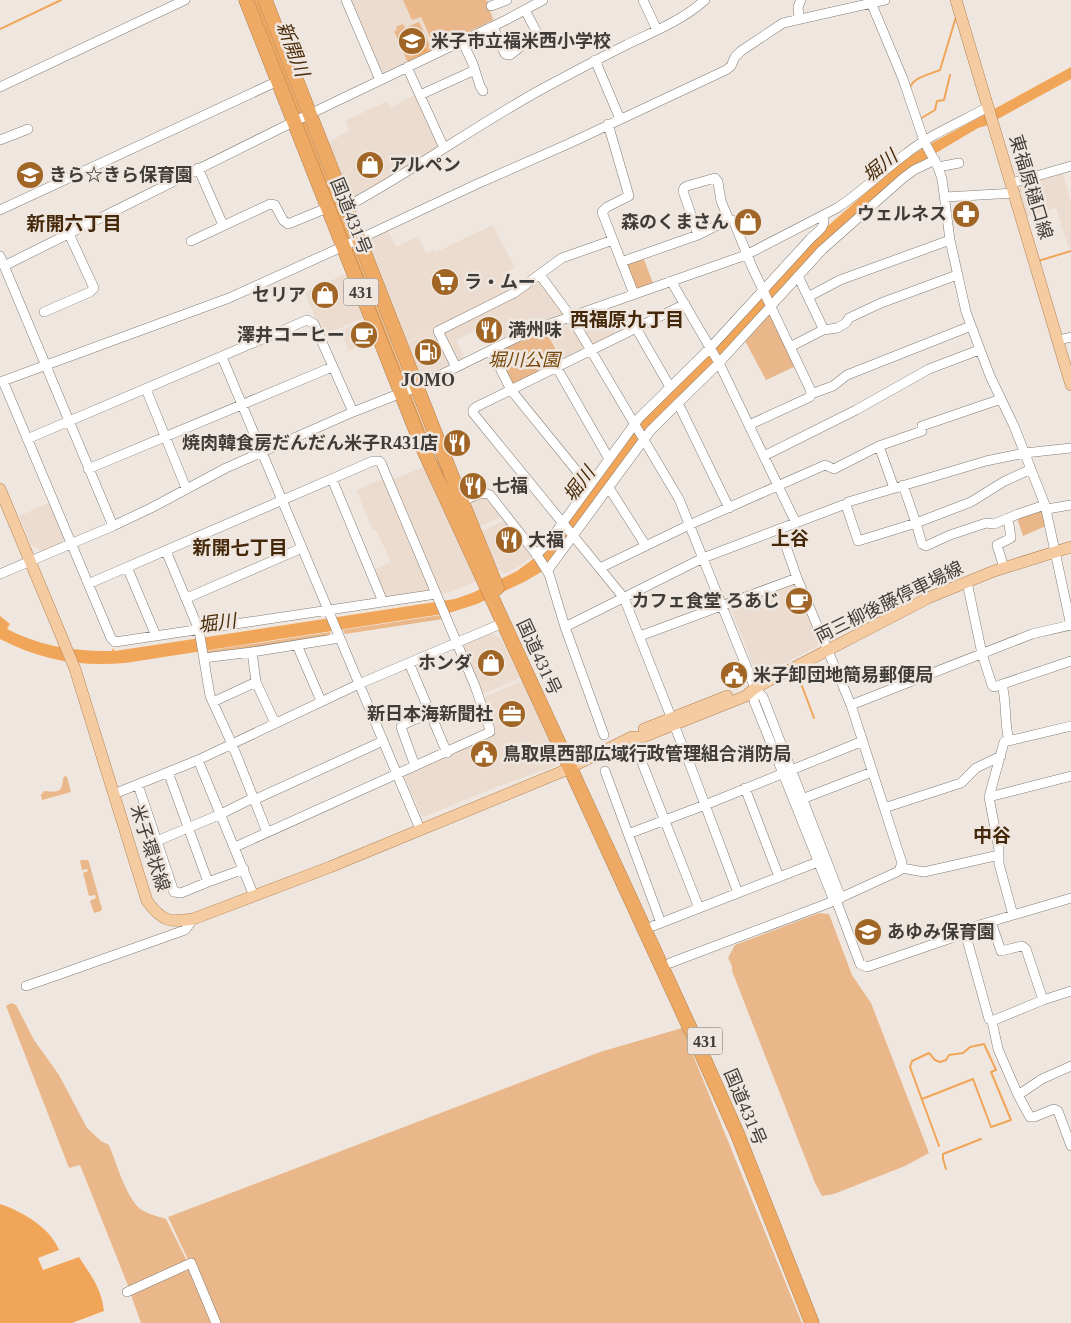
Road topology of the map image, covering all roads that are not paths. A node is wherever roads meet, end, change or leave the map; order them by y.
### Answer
1 (185, 0) edge
2 (246, 0) edge
3 (265, 0) edge
4 (346, 0) edge
5 (506, 0) edge
6 (543, 0) edge
7 (643, 0) edge
8 (705, 0) edge
9 (801, 0) edge
10 (885, 0) edge
11 (956, 0) edge
12 (871, 1) edge
13 (491, 6) dead end
14 (525, 6) edge
15 (799, 18) junction
16 (492, 26) junction
17 (656, 30) junction
18 (462, 41) junction
19 (595, 60) junction
20 (407, 67) junction
21 (475, 70) junction
22 (380, 80) junction
23 (278, 81) junction
24 (0, 87) edge
25 (483, 91) dead end
26 (420, 95) junction
27 (990, 112) junction
28 (308, 115) junction
29 (620, 120) junction
30 (295, 121) junction
31 (608, 124) junction
32 (28, 129) dead end
33 (0, 140) edge
34 (924, 140) junction
35 (444, 148) junction
36 (934, 160) junction
37 (958, 163) dead end
38 (1071, 166) edge
39 (198, 168) junction
40 (1013, 188) junction
41 (945, 197) junction
42 (346, 207) junction
43 (327, 208) junction
44 (0, 210) edge
45 (823, 216) junction
46 (729, 220) junction
47 (224, 225) junction
48 (69, 234) junction
49 (698, 235) junction
50 (191, 240) dead end
51 (613, 240) junction
52 (950, 240) junction
53 (351, 243) junction
54 (746, 255) junction
55 (0, 256) edge
56 (620, 262) junction
57 (4, 266) junction
58 (540, 275) junction
59 (957, 275) junction
60 (798, 276) junction
61 (671, 281) junction
62 (764, 293) junction
63 (634, 294) junction
64 (808, 296) junction
65 (685, 304) junction
66 (771, 306) junction
67 (44, 312) dead end
68 (570, 317) junction
69 (970, 326) junction
70 (636, 328) junction
71 (822, 330) junction
72 (1071, 336) edge
73 (1058, 340) junction
74 (790, 347) junction
75 (710, 348) junction
76 (491, 350) junction
77 (979, 350) junction
78 (591, 351) junction
79 (222, 357) junction
80 (719, 363) junction
81 (46, 366) junction
82 (332, 366) junction
83 (456, 367) junction
84 (557, 368) junction
85 (1, 381) edge
86 (1071, 386) edge
87 (670, 387) junction
88 (146, 389) junction
89 (408, 390) junction
90 (511, 390) junction
91 (811, 394) junction
92 (1001, 399) junction
93 (678, 403) junction
94 (241, 404) junction
95 (353, 412) junction
96 (68, 421) junction
97 (635, 423) junction
98 (749, 425) junction
99 (165, 437) junction
100 (27, 439) junction
101 (644, 440) junction
102 (879, 446) junction
103 (1071, 448) edge
104 (262, 452) junction
105 (1025, 453) junction
106 (764, 456) junction
107 (609, 459) junction
108 (1031, 468) junction
109 (88, 469) junction
110 (332, 480) junction
111 (589, 486) junction
112 (778, 486) junction
113 (898, 486) junction
114 (186, 488) junction
115 (609, 488) junction
116 (0, 489) edge
117 (282, 500) junction
118 (462, 502) junction
119 (846, 505) junction
120 (1071, 506) edge
121 (1046, 507) junction
122 (729, 508) junction
123 (1008, 518) junction
124 (562, 523) junction
125 (796, 523) junction
126 (916, 524) junction
127 (690, 525) junction
128 (113, 526) junction
129 (780, 529) junction
130 (573, 537) junction
131 (71, 544) junction
132 (646, 546) junction
133 (1071, 547) edge
134 (302, 548) junction
135 (166, 551) junction
136 (1055, 552) junction
137 (537, 555) junction
138 (703, 558) junction
139 (31, 562) junction
140 (126, 567) junction
141 (600, 568) junction
142 (1004, 568) junction
143 (546, 570) junction
144 (0, 574) edge
145 (798, 578) junction
146 (488, 579) junction
147 (967, 582) junction
148 (88, 584) junction
149 (437, 596) junction
150 (187, 598) junction
151 (624, 598) junction
152 (497, 600) junction
153 (384, 602) junction
154 (722, 606) junction
155 (330, 613) junction
156 (503, 623) junction
157 (1071, 626) edge
158 (565, 627) junction
159 (200, 633) junction
160 (156, 636) junction
161 (339, 636) junction
162 (640, 636) junction
163 (457, 644) junction
164 (297, 645) junction
165 (829, 650) junction
166 (252, 652) junction
167 (982, 654) junction
168 (203, 655) junction
169 (1071, 661) edge
170 (409, 663) junction
171 (256, 682) junction
172 (359, 684) junction
173 (1002, 684) junction
174 (754, 688) junction
175 (321, 701) junction
176 (213, 702) junction
177 (851, 705) junction
178 (430, 713) junction
179 (673, 721) junction
180 (275, 723) junction
181 (1071, 726) edge
182 (604, 735) dead end
183 (632, 737) junction
184 (383, 741) junction
185 (863, 741) junction
186 (1009, 741) junction
187 (232, 744) junction
188 (447, 753) junction
189 (1001, 756) junction
190 (198, 760) junction
191 (415, 766) junction
192 (574, 766) junction
193 (605, 771) dead end
194 (787, 771) junction
195 (168, 772) junction
196 (872, 772) junction
197 (398, 774) junction
198 (1071, 776) edge
199 (138, 785) junction
200 (744, 788) junction
201 (114, 794) junction
202 (990, 797) junction
203 (254, 799) junction
204 (802, 800) junction
205 (705, 804) junction
206 (884, 808) junction
207 (221, 814) junction
208 (666, 820) junction
209 (189, 828) junction
210 (420, 829) junction
211 (267, 832) junction
212 (628, 834) junction
213 (157, 841) junction
214 (235, 847) junction
215 (999, 855) junction
216 (822, 861) junction
217 (902, 868) junction
218 (244, 869) junction
219 (779, 877) junction
220 (208, 882) junction
221 (738, 893) junction
222 (254, 896) junction
223 (1071, 898) edge
224 (837, 900) junction
225 (699, 908) junction
226 (1013, 915) junction
227 (193, 919) junction
228 (990, 922) junction
229 (657, 925) junction
230 (963, 934) junction
231 (670, 963) junction
232 (26, 986) dead end
233 (1071, 991) edge
234 (1043, 1000) junction
235 (992, 1021) junction
236 (1071, 1066) edge
237 (1018, 1095) junction
238 (1071, 1146) edge
239 (127, 1292) dead end
240 (216, 1323) edge
241 (812, 1323) edge
242 (820, 1323) edge

1 - 24 street
2 - 23 highway, 国道431号 / 431
3 - 28 highway, 国道431号 / 431
4 - 22 street
5 - 13 street
6 - 14 street
7 - 17 street
8 - 17 street
9 - 15 street
10 - 12 street
11 - 27 main road, 東福原樋口線
12 - 15 street
12 - 34 street
14 - 16 street
14 - 16 street
15 - 29 street
16 - 18 street
17 - 19 street
18 - 20 street
18 - 21 street
19 - 29 street
19 - 35 street
20 - 22 street
20 - 26 street
21 - 25 street
21 - 26 street
22 - 28 street
23 - 30 highway, 国道431号 / 431
23 - 44 street
26 - 35 street
27 - 34 street
27 - 40 main road, 東福原樋口線
28 - 30 street
28 - 42 highway, 国道431号 / 431
29 - 31 street
30 - 39 street
30 - 43 highway, 国道431号 / 431
31 - 51 street
31 - 53 street
32 - 33 street
34 - 36 street
34 - 45 street
35 - 42 street
36 - 37 street
36 - 41 street
36 - 60 street
38 - 40 street
39 - 47 street
39 - 48 street
40 - 41 street
40 - 73 main road, 東福原樋口線
41 - 52 street
42 - 53 highway, 国道431号 / 431
43 - 47 street
43 - 53 highway, 国道431号 / 431
45 - 54 street
45 - 62 street
46 - 49 street
46 - 49 street
46 - 54 street
47 - 50 street
48 - 57 street
48 - 67 street
49 - 56 street
51 - 56 street
51 - 58 street
52 - 59 street
52 - 64 street
53 - 81 street
53 - 89 highway, 国道431号 / 431
54 - 61 street
54 - 62 street
55 - 57 street
56 - 63 street
57 - 81 street
58 - 68 street
58 - 83 street
59 - 69 street
59 - 71 street
60 - 64 street
60 - 66 street
61 - 63 street
61 - 65 street
62 - 66 street
62 - 75 street
63 - 68 street
64 - 71 street
65 - 70 street
65 - 75 street
66 - 74 street
66 - 80 street
68 - 76 street
68 - 78 street
69 - 77 street
69 - 91 street
70 - 78 street
70 - 87 street
71 - 74 street
72 - 73 street
73 - 86 main road, 東福原樋口線
74 - 91 street
75 - 80 street
75 - 87 street
76 - 83 street
76 - 90 street
77 - 92 street
77 - 106 street
78 - 84 street
78 - 97 street
79 - 82 street
79 - 88 street
79 - 94 street
80 - 93 street
80 - 98 street
81 - 85 street
81 - 96 street
82 - 94 street
82 - 95 street
83 - 89 street
84 - 90 street
84 - 107 street
85 - 100 street
87 - 97 street
88 - 96 street
88 - 99 street
89 - 95 street
89 - 118 highway, 国道431号 / 431
89 - 146 highway, 国道431号 / 431
90 - 111 street
90 - 124 street
91 - 98 street
92 - 102 street
92 - 105 street
93 - 101 street
93 - 122 street
94 - 99 street
94 - 104 street
95 - 104 street
96 - 100 street
96 - 109 street
97 - 101 street
97 - 107 street
98 - 106 street
99 - 109 street
99 - 114 street
100 - 131 street
101 - 115 street
101 - 127 street
102 - 112 street
102 - 113 street
103 - 105 street
104 - 114 street
104 - 117 street
105 - 108 street
105 - 113 street
106 - 112 street
107 - 111 street
108 - 121 street
108 - 126 street
109 - 128 street
110 - 117 street
110 - 149 street
110 - 153 street
111 - 124 street
112 - 122 street
112 - 125 street
113 - 119 street
113 - 126 street
114 - 128 street
115 - 130 street
115 - 132 street
116 - 139 main road, 米子環状線
117 - 134 street
117 - 135 street
118 - 137 street
118 - 146 highway, 国道431号 / 431
119 - 125 street
119 - 126 street
120 - 121 street
121 - 123 street
121 - 136 street
122 - 127 street
123 - 126 street
123 - 142 street
124 - 130 street
124 - 137 street
125 - 129 street
127 - 132 street
127 - 138 street
128 - 131 street
129 - 138 street
129 - 145 street
130 - 141 street
130 - 143 street
131 - 139 street
131 - 148 street
132 - 141 street
133 - 136 main road, 両三柳後藤停車場線
134 - 150 street
134 - 155 street
135 - 140 street
135 - 150 street
136 - 142 main road, 両三柳後藤停車場線
136 - 157 street
137 - 143 street
138 - 151 street
138 - 154 street
139 - 144 street
139 - 201 main road, 米子環状線
140 - 148 street
140 - 160 street
141 - 151 street
142 - 147 main road, 両三柳後藤停車場線
143 - 158 street
145 - 154 street
145 - 165 street
146 - 152 highway, 国道431号 / 431
147 - 165 main road, 両三柳後藤停車場線
147 - 167 street
148 - 160 street
149 - 153 street
149 - 163 street
150 - 159 street
151 - 158 street
151 - 162 street
152 - 156 highway, 国道431号 / 431
152 - 192 highway, 国道431号 / 431
153 - 155 street
154 - 162 street
154 - 174 street
155 - 159 street
155 - 161 street
156 - 163 street
156 - 192 highway, 国道431号 / 431
157 - 167 street
158 - 182 street
159 - 160 street
159 - 168 street
161 - 164 street
161 - 172 street
162 - 179 street
163 - 170 street
163 - 188 street
164 - 166 street
164 - 175 street
165 - 174 main road, 両三柳後藤停車場線
165 - 177 street
166 - 168 street
166 - 171 street
167 - 173 street
167 - 177 street
168 - 176 street
169 - 173 street
170 - 172 street
170 - 178 street
171 - 176 street
171 - 180 street
172 - 175 street
172 - 184 street
173 - 186 street
174 - 179 main road, 両三柳後藤停車場線
174 - 194 street
175 - 180 street
176 - 187 street
177 - 185 street
178 - 188 street
178 - 191 street
179 - 183 main road, 両三柳後藤停車場線
179 - 205 street
180 - 187 street
181 - 186 street
183 - 192 main road, 両三柳後藤停車場線
183 - 208 street
184 - 197 street
184 - 203 street
185 - 194 street
185 - 196 street
186 - 189 street
187 - 190 street
187 - 203 street
188 - 191 street
189 - 202 street
189 - 206 street
190 - 195 street
190 - 207 street
191 - 197 street
192 - 210 main road, 米子環状線
192 - 229 highway, 国道431号 / 431
192 - 241 highway, 国道431号 / 431
193 - 212 street
194 - 200 street
194 - 204 street
194 - 216 street
195 - 199 street
195 - 209 street
196 - 204 street
196 - 206 street
197 - 210 street
197 - 211 street
198 - 202 street
199 - 201 street
199 - 213 street
200 - 205 street
200 - 219 street
201 - 227 main road, 米子環状線
202 - 215 street
203 - 207 street
203 - 211 street
204 - 216 street
205 - 208 street
205 - 221 street
206 - 217 street
207 - 209 street
207 - 214 street
208 - 212 street
208 - 225 street
209 - 213 street
209 - 220 street
210 - 222 main road, 米子環状線
211 - 214 street
212 - 229 street
213 - 220 street
214 - 218 street
215 - 217 street
215 - 226 street
216 - 219 street
216 - 224 street
217 - 224 street
218 - 220 street
218 - 222 street
219 - 221 street
221 - 225 street
222 - 227 main road, 米子環状線
223 - 226 street
224 - 230 street
224 - 231 street
225 - 229 street
226 - 228 street
227 - 232 street
228 - 230 street
228 - 234 street
229 - 231 highway, 国道431号 / 431
230 - 235 street
231 - 242 highway, 国道431号 / 431
233 - 234 street
234 - 235 street
235 - 237 street
236 - 237 street
237 - 238 street
239 - 240 street

